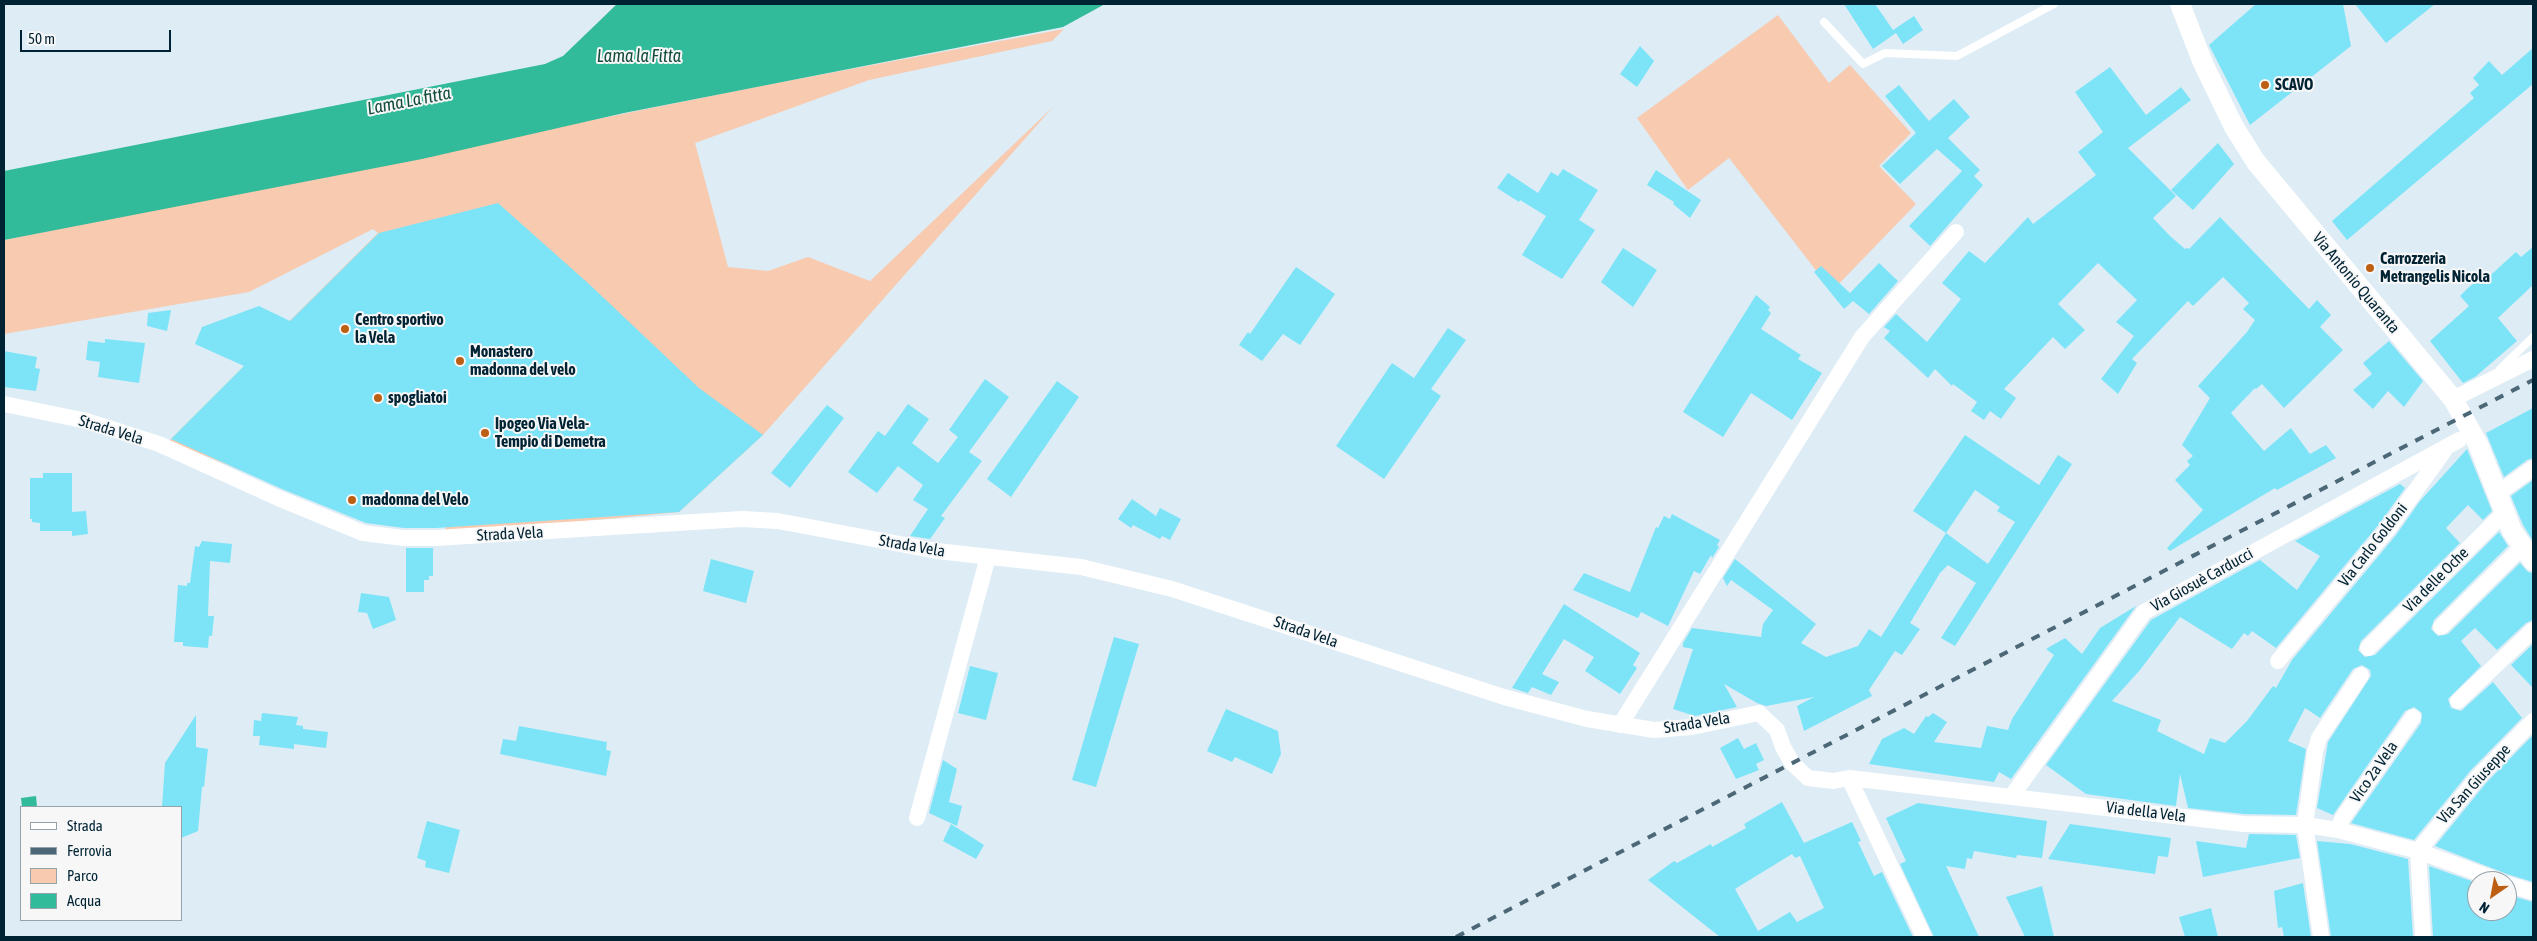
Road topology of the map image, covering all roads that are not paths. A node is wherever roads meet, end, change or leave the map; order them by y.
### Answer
1 (2054, 4) edge
2 (2180, 4) edge
3 (1824, 22) dead end
4 (1956, 232) dead end
5 (2533, 337) edge
6 (2533, 358) edge
7 (2488, 381) junction
8 (2453, 399) junction
9 (4, 404) edge
10 (2464, 435) junction
11 (2533, 468) edge
12 (2497, 494) junction
13 (2504, 512) junction
14 (2528, 554) edge
15 (988, 557) junction
16 (2441, 627) dead end
17 (2533, 630) edge
18 (2368, 648) dead end
19 (2278, 661) dead end
20 (2361, 674) dead end
21 (2458, 701) dead end
22 (2413, 717) dead end
23 (2533, 721) edge
24 (1620, 725) junction
25 (1792, 763) joint
26 (1849, 778) junction
27 (2012, 797) junction
28 (917, 818) dead end
29 (2306, 825) junction
30 (2338, 830) junction
31 (2418, 851) junction
32 (2473, 871) edge
33 (2517, 887) edge
34 (2533, 892) edge
35 (1924, 937) edge
36 (2320, 937) edge
37 (2423, 937) edge

1 - 3 lane
2 - 8 street, Via Antonio Quaranta
4 - 24 street
5 - 7 lane
6 - 7 street
7 - 8 street
8 - 10 street, Via Antonio Quaranta
9 - 15 street, Strada Vela
10 - 12 street, Via Antonio Quaranta
10 - 19 street, Via Carlo Goldoni
10 - 27 street, Via Giosuè Carducci
11 - 12 street
12 - 13 street, Via Antonio Quaranta
13 - 14 street, Via Antonio Quaranta
13 - 18 street, Via delle Oche
14 - 16 street
15 - 24 street, Strada Vela
15 - 28 street
17 - 21 street
20 - 29 street
22 - 30 street, Vico 2a Vela
23 - 31 street, Via San Giuseppe
24 - 25 street, Strada Vela
25 - 26 street, Via della Vela
26 - 27 street, Via della Vela
26 - 35 street
27 - 29 street, Via della Vela
29 - 30 street, Via della Vela
29 - 36 street
30 - 31 street, Via della Vela
31 - 32 street, Via della Vela
31 - 37 street
33 - 34 street

